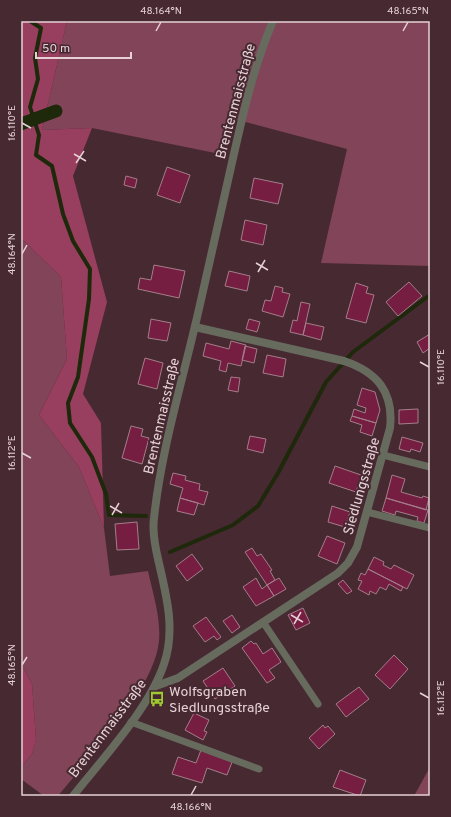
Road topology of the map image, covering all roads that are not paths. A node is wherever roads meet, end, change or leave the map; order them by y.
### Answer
1 (273, 21) edge
2 (195, 326) junction
3 (383, 455) junction
4 (430, 467) edge
5 (367, 512) junction
6 (430, 528) edge
7 (263, 622) junction
8 (156, 686) junction
9 (318, 704) dead end
10 (132, 722) junction
11 (259, 769) dead end
12 (73, 796) edge

1 - 2 street, Brentenmaisstraße
2 - 3 street, Siedlungsstraße
2 - 8 street, Brentenmaisstraße
3 - 4 lane
3 - 5 street, Siedlungsstraße
5 - 6 lane
5 - 7 street, Siedlungsstraße
7 - 8 street, Siedlungsstraße
7 - 9 lane
8 - 10 street, Brentenmaisstraße
10 - 11 lane
10 - 12 street, Brentenmaisstraße

